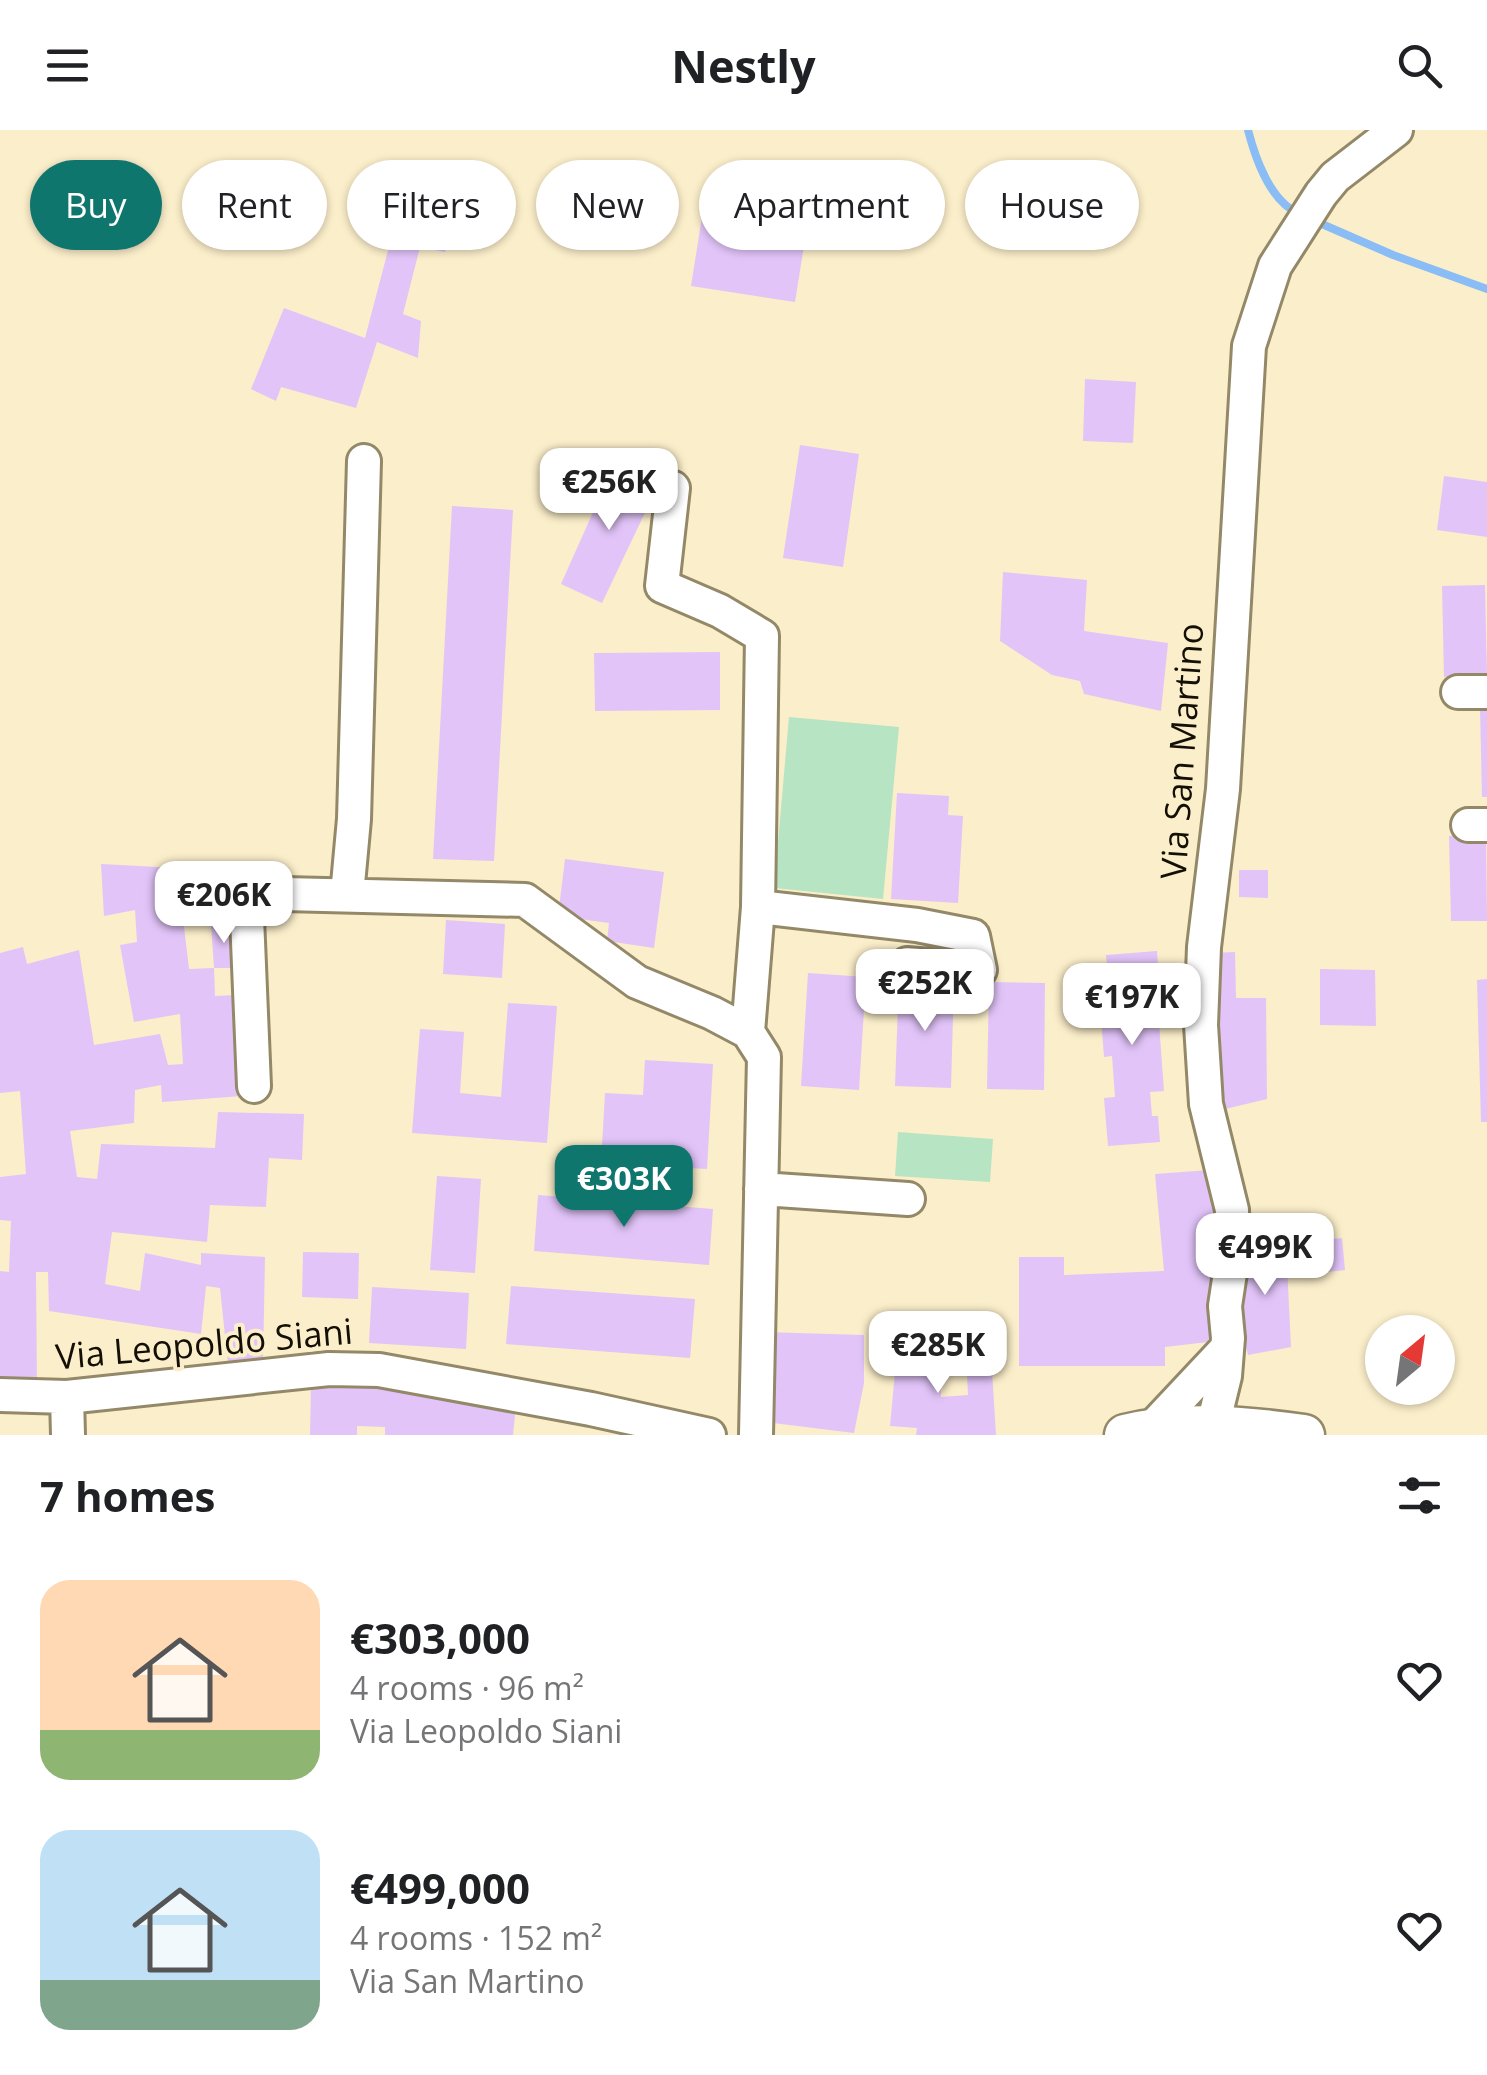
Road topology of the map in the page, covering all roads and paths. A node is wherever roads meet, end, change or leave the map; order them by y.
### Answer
1 (1396, 130) edge
2 (364, 461) dead end
3 (674, 488) dead end
4 (347, 895) junction
5 (758, 907) junction
6 (907, 964) dead end
7 (748, 1032) junction
8 (254, 1086) dead end
9 (761, 1188) junction
10 (908, 1199) dead end
11 (1227, 1352) junction
12 (0, 1395) edge
13 (66, 1397) junction
14 (1208, 1426) junction
15 (1261, 1430) junction
16 (1138, 1432) edge
17 (68, 1435) edge
18 (709, 1435) edge
19 (756, 1435) edge
20 (1304, 1435) edge

1 - 11 street, Via San Martino
2 - 4 street
3 - 5 street
4 - 7 street
4 - 8 street
5 - 6 street
5 - 7 street
7 - 9 street
9 - 10 street
9 - 19 street
11 - 14 street
11 - 15 street, Via San Martino
11 - 16 street
12 - 13 street, Via Leopoldo Siani
13 - 17 street
13 - 18 street, Via Leopoldo Siani
14 - 15 street
14 - 16 street
15 - 20 street

